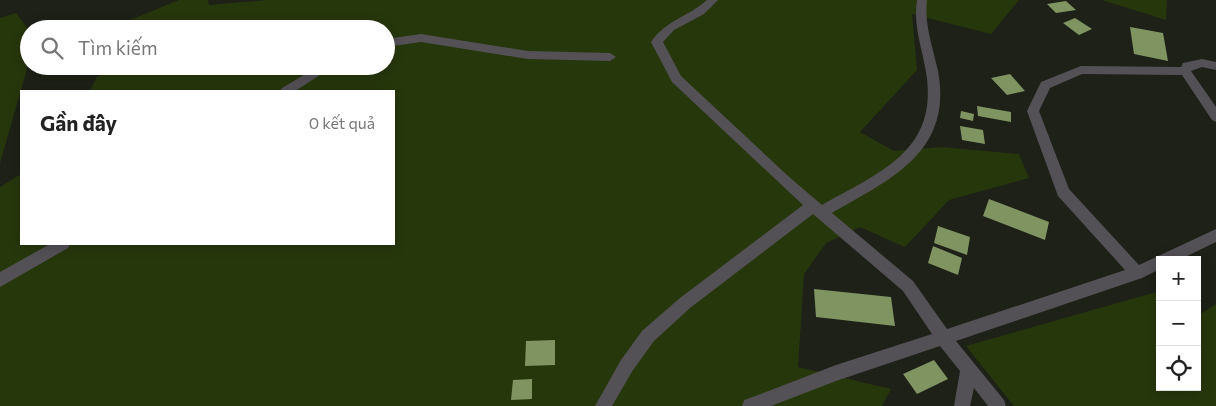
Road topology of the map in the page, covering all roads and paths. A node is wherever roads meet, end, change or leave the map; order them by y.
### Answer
1 (713, 0) edge
2 (922, 0) edge
3 (395, 42) edge
4 (610, 57) dead end
5 (1216, 66) edge
6 (1186, 71) junction
7 (313, 75) edge
8 (288, 90) edge
9 (1216, 117) edge
10 (818, 209) junction
11 (1216, 235) edge
12 (61, 245) edge
13 (1172, 256) edge
14 (1156, 264) edge
15 (1136, 273) junction
16 (0, 280) edge
17 (943, 336) junction
18 (969, 369) junction
19 (603, 406) edge
20 (750, 406) edge
21 (962, 406) edge
22 (998, 406) edge

1 - 10 street
2 - 10 street
3 - 4 street
5 - 6 street
6 - 9 street
6 - 15 street
7 - 8 street
10 - 17 street
10 - 19 street
11 - 13 street
12 - 16 street
14 - 15 street
15 - 17 street
17 - 18 street
17 - 20 street
18 - 21 street
18 - 22 street

